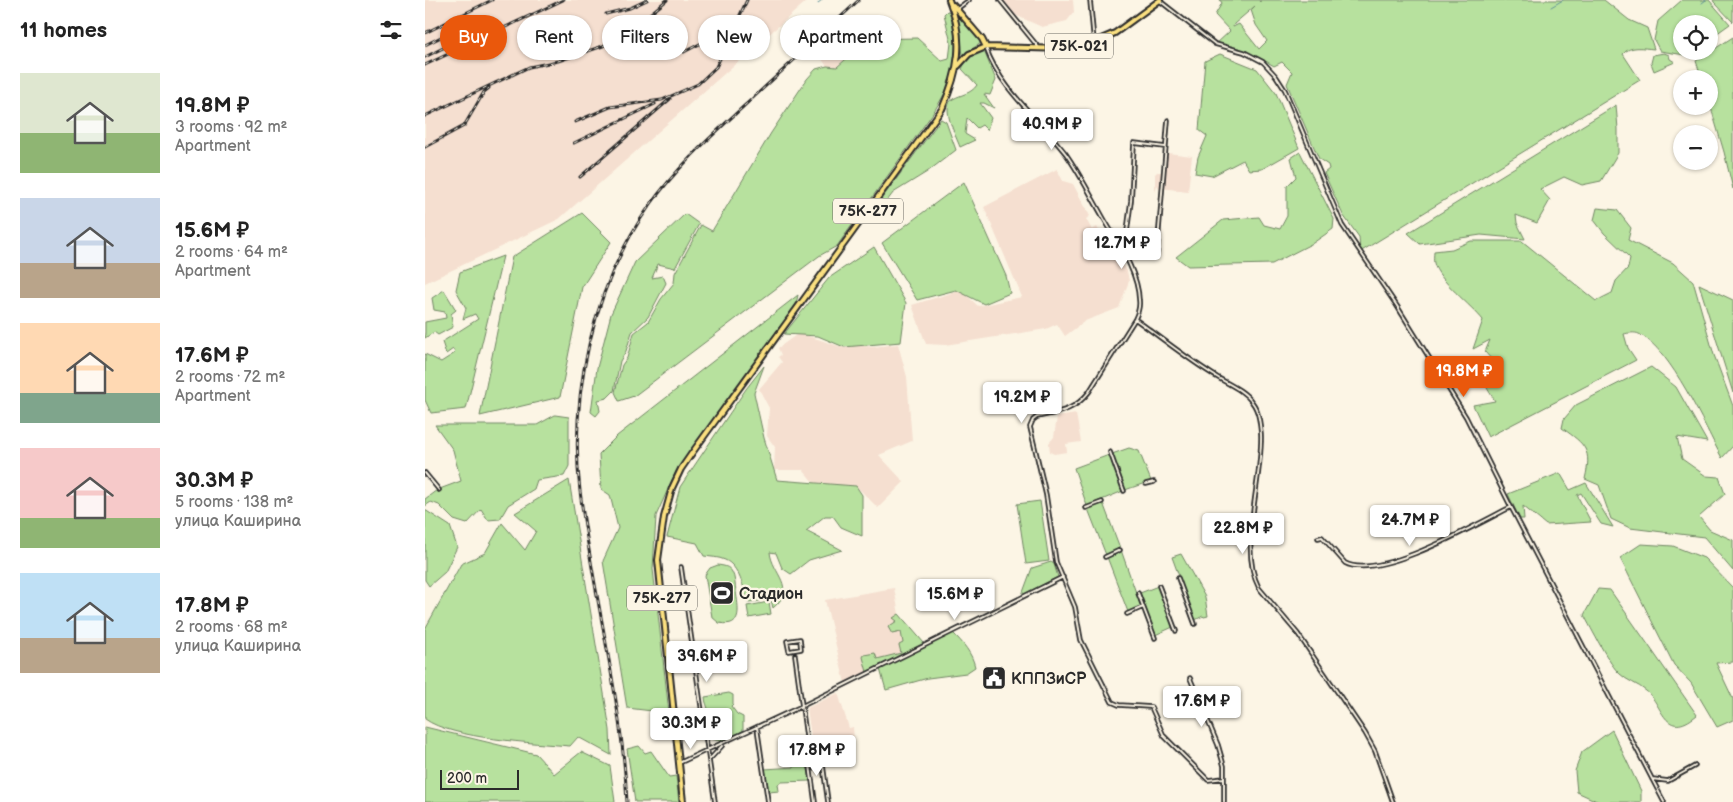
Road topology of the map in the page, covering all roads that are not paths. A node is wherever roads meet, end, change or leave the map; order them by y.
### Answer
1 (949, 0) edge
2 (969, 0) edge
3 (1000, 0) edge
4 (1090, 0) edge
5 (1159, 0) edge
6 (957, 10) junction
7 (1094, 42) junction
8 (986, 47) junction
9 (1039, 48) junction
10 (957, 67) junction
11 (1167, 120) dead end
12 (1165, 147) junction
13 (1127, 233) junction
14 (1116, 240) junction
15 (1124, 255) junction
16 (1135, 319) junction
17 (1110, 452) dead end
18 (425, 473) edge
19 (1154, 482) dead end
20 (1146, 484) dead end
21 (439, 490) dead end
22 (1124, 491) dead end
23 (1102, 502) dead end
24 (1511, 507) junction
25 (1086, 508) dead end
26 (1318, 538) dead end
27 (1120, 550) dead end
28 (1105, 557) dead end
29 (681, 567) dead end
30 (1063, 577) junction
31 (1178, 578) dead end
32 (1159, 586) dead end
33 (1138, 593) dead end
34 (1143, 607) junction
35 (1127, 614) dead end
36 (1195, 624) dead end
37 (1175, 631) dead end
38 (1155, 638) dead end
39 (801, 649) joint
40 (795, 655) dead end
41 (1190, 678) dead end
42 (802, 706) junction
43 (757, 727) junction
44 (723, 744) junction
45 (708, 751) junction
46 (821, 751) dead end
47 (709, 760) junction
48 (679, 763) junction
49 (1695, 766) dead end
50 (1224, 778) junction
51 (1652, 779) junction
52 (683, 802) edge
53 (715, 802) edge
54 (768, 802) edge
55 (815, 802) edge
56 (828, 802) edge
57 (1224, 802) edge
58 (1393, 802) edge
59 (1664, 802) edge

1 - 6 main road
1 - 10 main road
2 - 6 street
3 - 9 street
4 - 7 street
5 - 7 main road, 75К-021
5 - 24 street
6 - 8 main road
7 - 9 main road, 75К-021
8 - 9 main road, 75К-021
8 - 10 main road, 75К-021
8 - 14 street
10 - 48 main road, 75К-277
11 - 12 street
12 - 13 street
12 - 15 street
13 - 14 street
13 - 15 street
14 - 15 street
15 - 16 street
16 - 30 street
16 - 58 street
17 - 22 street
18 - 21 street
19 - 20 street
23 - 25 street
24 - 26 street
24 - 51 street
27 - 28 street
29 - 45 street
30 - 42 street
30 - 50 street
31 - 36 street
32 - 37 street
33 - 34 street
34 - 35 street
34 - 38 street
39 - 39 street
40 - 42 street
41 - 50 street
42 - 43 street
42 - 55 street
43 - 44 street
43 - 54 street
44 - 45 street
44 - 47 street
45 - 47 street
45 - 48 street
46 - 56 street
47 - 53 street
48 - 52 main road, 75К-277
49 - 51 street
50 - 57 street
51 - 59 street

